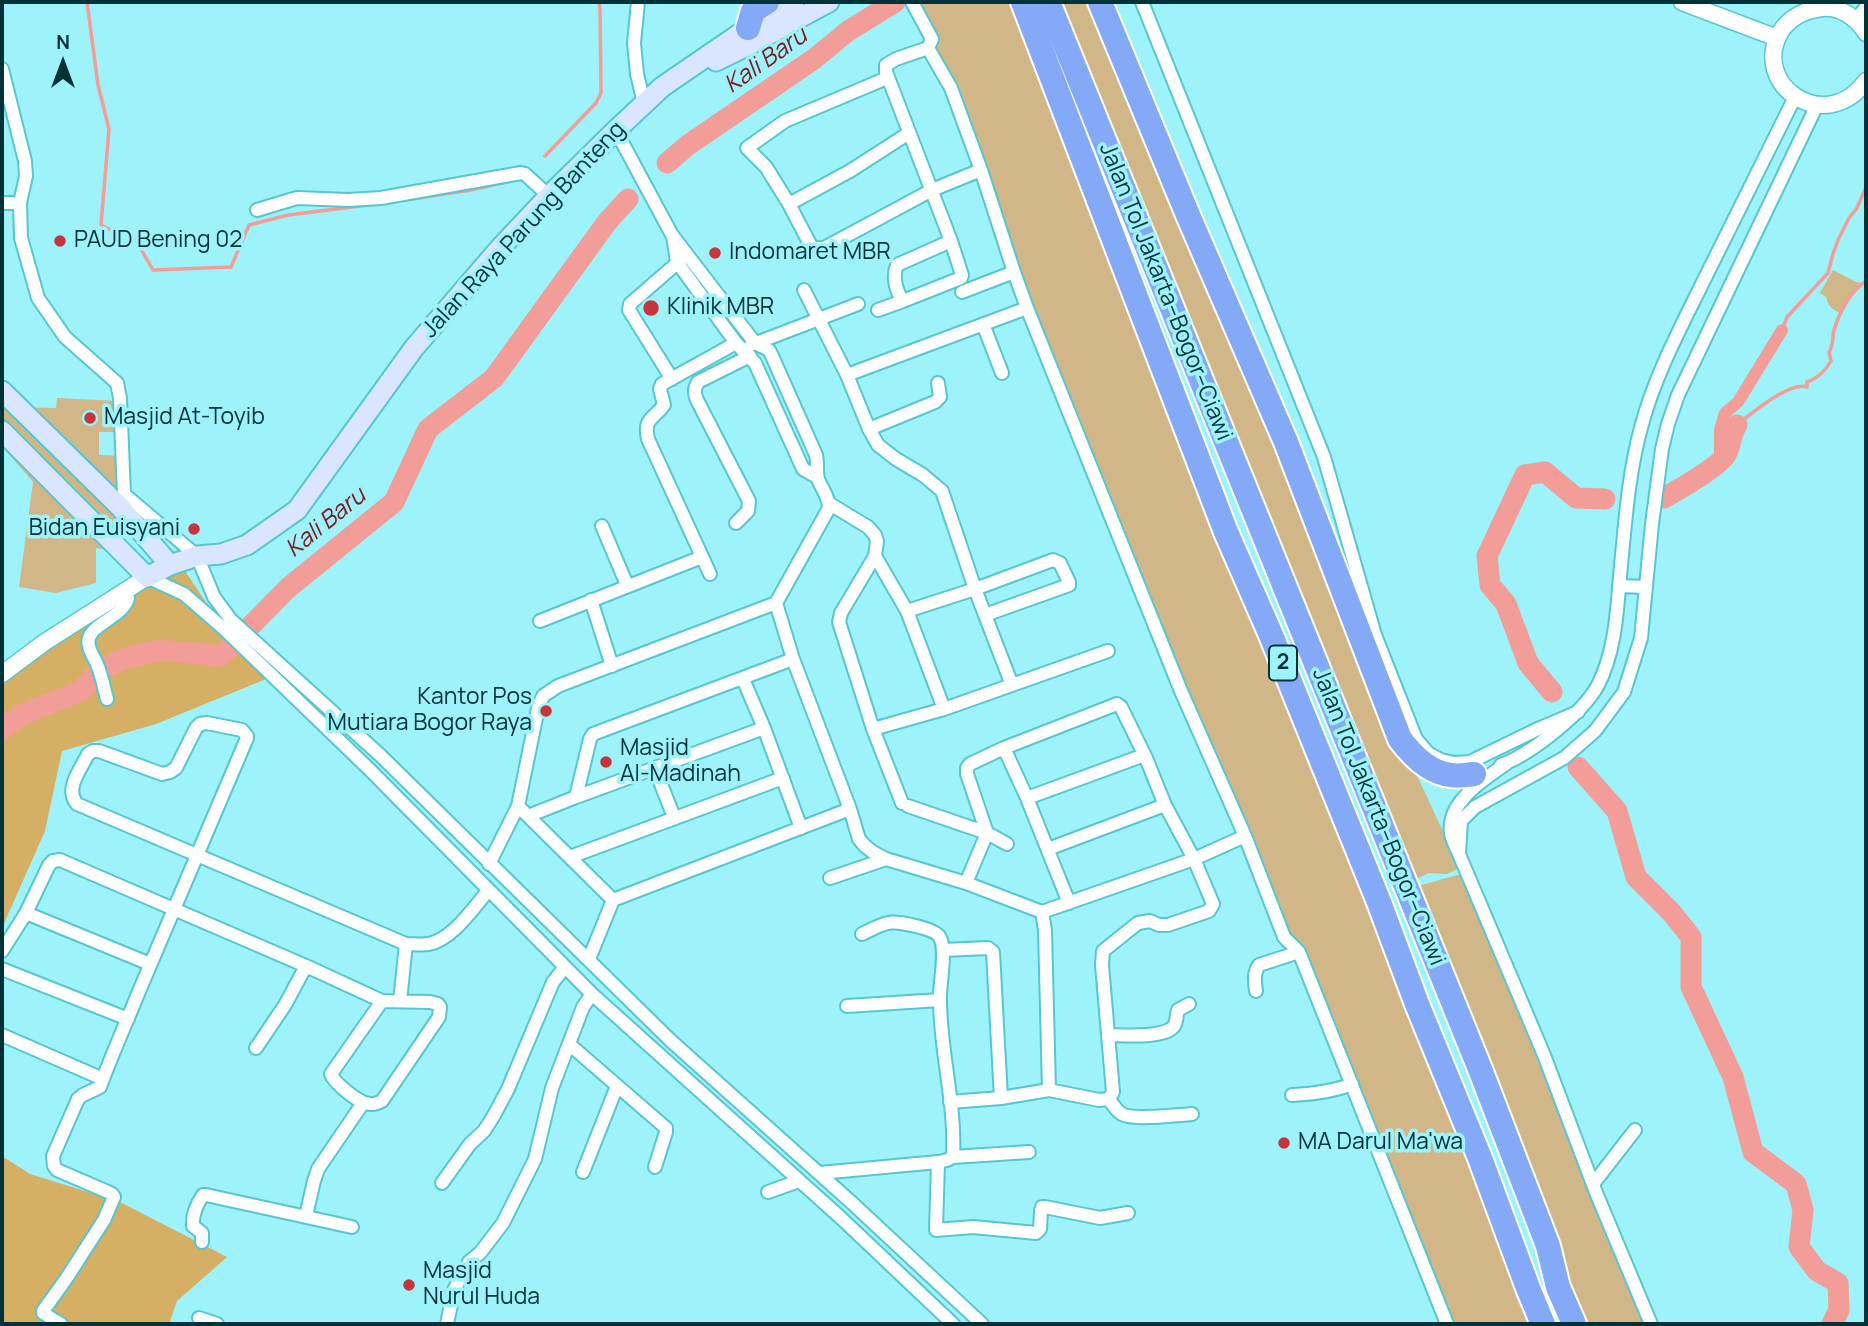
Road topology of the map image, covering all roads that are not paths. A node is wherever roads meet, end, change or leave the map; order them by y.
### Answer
1 (638, 2) edge
2 (767, 2) edge
3 (794, 2) edge
4 (829, 2) edge
5 (912, 2) edge
6 (1023, 2) edge
7 (1100, 2) edge
8 (1142, 2) edge
9 (1682, 2) edge
10 (1052, 11) edge
11 (1863, 20) edge
12 (753, 35) junction
13 (1777, 38) junction
14 (930, 43) junction
15 (2, 69) edge
16 (887, 78) junction
17 (1863, 90) edge
18 (1795, 97) junction
19 (644, 103) junction
20 (1817, 106) junction
21 (909, 133) junction
22 (618, 137) junction
23 (981, 170) junction
24 (932, 190) junction
25 (550, 197) junction
26 (2, 203) edge
27 (20, 203) junction
28 (789, 204) junction
29 (257, 210) dead end
30 (951, 241) junction
31 (682, 258) junction
32 (1014, 272) junction
33 (804, 290) dead end
34 (962, 292) dead end
35 (903, 301) junction
36 (858, 304) dead end
37 (1027, 308) junction
38 (878, 310) dead end
39 (820, 319) junction
40 (983, 324) junction
41 (746, 348) junction
42 (1002, 373) dead end
43 (847, 375) junction
44 (672, 379) junction
45 (938, 383) dead end
46 (2, 391) edge
47 (869, 429) junction
48 (2, 431) edge
49 (817, 477) junction
50 (122, 500) junction
51 (830, 504) junction
52 (736, 523) dead end
53 (602, 526) dead end
54 (197, 556) junction
55 (875, 556) junction
56 (702, 557) junction
57 (170, 565) junction
58 (710, 574) dead end
59 (148, 577) junction
60 (627, 585) junction
61 (1619, 586) junction
62 (1646, 587) junction
63 (975, 589) junction
64 (124, 592) junction
65 (591, 600) junction
66 (776, 603) junction
67 (907, 611) junction
68 (985, 615) junction
69 (540, 621) dead end
70 (227, 624) junction
71 (254, 650) junction
72 (1108, 651) dead end
73 (793, 659) junction
74 (612, 666) junction
75 (2, 674) edge
76 (743, 679) junction
77 (1012, 685) junction
78 (107, 699) dead end
79 (944, 709) junction
80 (1578, 712) junction
81 (764, 728) junction
82 (873, 729) junction
83 (1004, 748) junction
84 (381, 756) junction
85 (1146, 758) junction
86 (1507, 763) junction
87 (369, 769) junction
88 (655, 769) junction
89 (1474, 774) joint
90 (783, 778) junction
91 (576, 797) junction
92 (1027, 798) junction
93 (1165, 804) junction
94 (849, 808) junction
95 (523, 811) junction
96 (674, 817) junction
97 (801, 828) junction
98 (987, 833) junction
99 (1245, 835) junction
100 (1007, 844) dead end
101 (1048, 849) junction
102 (1459, 853) junction
103 (197, 856) junction
104 (570, 857) junction
105 (886, 859) junction
106 (1194, 859) junction
107 (489, 864) junction
108 (831, 878) dead end
109 (966, 883) junction
110 (488, 891) junction
111 (613, 900) junction
112 (1069, 903) junction
113 (173, 910) junction
114 (1042, 912) junction
115 (26, 913) junction
116 (862, 934) dead end
117 (406, 944) junction
118 (943, 950) junction
119 (2, 951) edge
120 (1298, 951) junction
121 (589, 959) junction
122 (150, 964) junction
123 (306, 966) junction
124 (565, 967) junction
125 (2, 969) edge
126 (1256, 991) dead end
127 (592, 994) junction
128 (940, 1000) junction
129 (382, 1001) junction
130 (400, 1001) junction
131 (1189, 1004) dead end
132 (847, 1006) dead end
133 (128, 1018) junction
134 (1108, 1035) junction
135 (2, 1036) edge
136 (670, 1040) junction
137 (569, 1044) junction
138 (256, 1048) dead end
139 (656, 1054) junction
140 (103, 1079) junction
141 (1352, 1084) junction
142 (618, 1086) junction
143 (1049, 1090) junction
144 (1292, 1095) dead end
145 (1001, 1098) junction
146 (1109, 1100) junction
147 (950, 1102) junction
148 (363, 1103) junction
149 (1192, 1114) dead end
150 (1635, 1130) dead end
151 (1029, 1152) dead end
152 (953, 1157) junction
153 (938, 1161) junction
154 (654, 1167) dead end
155 (583, 1172) dead end
156 (820, 1173) junction
157 (799, 1181) junction
158 (442, 1183) dead end
159 (1593, 1184) junction
160 (768, 1192) dead end
161 (1128, 1213) dead end
162 (306, 1216) junction
163 (352, 1227) dead end
164 (202, 1242) dead end
165 (199, 1318) dead end
166 (61, 1324) edge
167 (217, 1324) edge
168 (447, 1324) edge
169 (953, 1324) edge
170 (982, 1324) edge
171 (1447, 1324) edge
172 (1543, 1324) edge
173 (1574, 1324) edge
174 (1651, 1324) edge

1 - 19 street
2 - 12 highway
3 - 12 main road, Jalan Raya Parung Banteng
4 - 12 main road, Jalan Raya Parung Banteng
5 - 14 street
6 - 172 highway, Jalan Tol Jakarta–Bogor–Ciawi / 2
7 - 89 highway
8 - 80 street
9 - 13 street
10 - 173 highway, Jalan Tol Jakarta–Bogor–Ciawi / 2
11 - 13 street
12 - 19 main road, Jalan Raya Parung Banteng
13 - 18 street
14 - 16 street
14 - 23 street
15 - 27 street
16 - 21 street
16 - 28 street
17 - 20 street
18 - 20 street
18 - 61 street
19 - 22 main road, Jalan Raya Parung Banteng
20 - 62 street
21 - 24 street
21 - 28 street
22 - 25 main road, Jalan Raya Parung Banteng
22 - 31 street
23 - 24 street
23 - 32 street
24 - 28 street
24 - 30 street
25 - 29 street
25 - 54 main road, Jalan Raya Parung Banteng
26 - 27 street
27 - 50 street
30 - 35 street
30 - 35 street
31 - 41 street
31 - 41 street
31 - 44 street
32 - 34 street
32 - 37 street
33 - 39 street
35 - 38 street
36 - 39 street
37 - 40 street
37 - 99 street
39 - 41 street
39 - 43 street
40 - 42 street
40 - 43 street
41 - 44 street
41 - 49 street
41 - 49 street
41 - 52 street
43 - 47 street
44 - 56 street
45 - 47 street
46 - 50 main road
47 - 63 street
48 - 59 main road
49 - 51 street
50 - 54 street
50 - 57 main road
51 - 55 street
51 - 66 street
53 - 60 street
54 - 57 main road, Jalan Raya Parung Banteng
54 - 70 street
55 - 67 street
55 - 82 street
56 - 58 street
56 - 60 street
57 - 59 main road, Jalan Raya Parung Banteng
59 - 64 street, Jalan Raya Parung Banteng
59 - 70 street
60 - 65 street
61 - 62 street
61 - 80 street
62 - 102 street
63 - 67 street
63 - 68 street
63 - 68 street
64 - 75 street, Jalan Raya Parung Banteng
64 - 78 street
65 - 69 street
65 - 74 street
66 - 73 street
66 - 74 street
67 - 79 street
68 - 77 street
70 - 71 street
71 - 84 street
71 - 87 street
72 - 77 street
73 - 76 street
73 - 94 street
74 - 95 street
76 - 81 street
76 - 91 street
77 - 79 street
79 - 82 street
80 - 86 street
81 - 88 street
81 - 90 street
82 - 98 street
83 - 85 street
83 - 92 street
83 - 98 street
84 - 87 street
84 - 107 street
85 - 92 street
85 - 93 street
86 - 89 street
86 - 102 street
87 - 110 street
88 - 91 street
88 - 96 street
90 - 96 street
90 - 97 street
91 - 95 street
92 - 101 street
93 - 101 street
93 - 106 street
94 - 97 street
94 - 105 street
95 - 104 street
95 - 107 street
96 - 104 street
97 - 111 street
98 - 100 street
98 - 109 street
99 - 106 street
99 - 120 street
101 - 112 street
102 - 159 street
103 - 103 street
103 - 113 street
103 - 117 street
104 - 111 street
105 - 108 street
105 - 109 street
106 - 112 street
106 - 134 street
107 - 121 street
109 - 114 street
110 - 117 street
110 - 124 street
111 - 121 street
112 - 114 street
113 - 115 street
113 - 122 street
113 - 123 street
114 - 143 street
115 - 119 street
115 - 122 street
116 - 118 street
117 - 130 street
118 - 128 street
118 - 145 street
120 - 126 street
120 - 141 street
121 - 136 street
122 - 133 street
123 - 129 street
123 - 138 street
124 - 127 street
124 - 158 street
125 - 133 street
127 - 137 street
127 - 139 street
128 - 132 street
128 - 147 street
129 - 130 street
129 - 148 street
130 - 148 street
131 - 134 street
133 - 140 street
134 - 146 street
135 - 140 street
136 - 139 street
136 - 156 street
137 - 142 street
137 - 168 street
139 - 157 street
140 - 166 street
141 - 144 street
141 - 171 street
142 - 154 street
142 - 155 street
143 - 145 street
143 - 146 street
145 - 147 street
146 - 149 street
147 - 152 street
148 - 162 street
150 - 159 street
151 - 152 street
152 - 153 street
153 - 156 street
153 - 161 street
156 - 170 street
157 - 160 street
157 - 169 street
159 - 174 street
162 - 163 street
162 - 164 street
165 - 167 street

